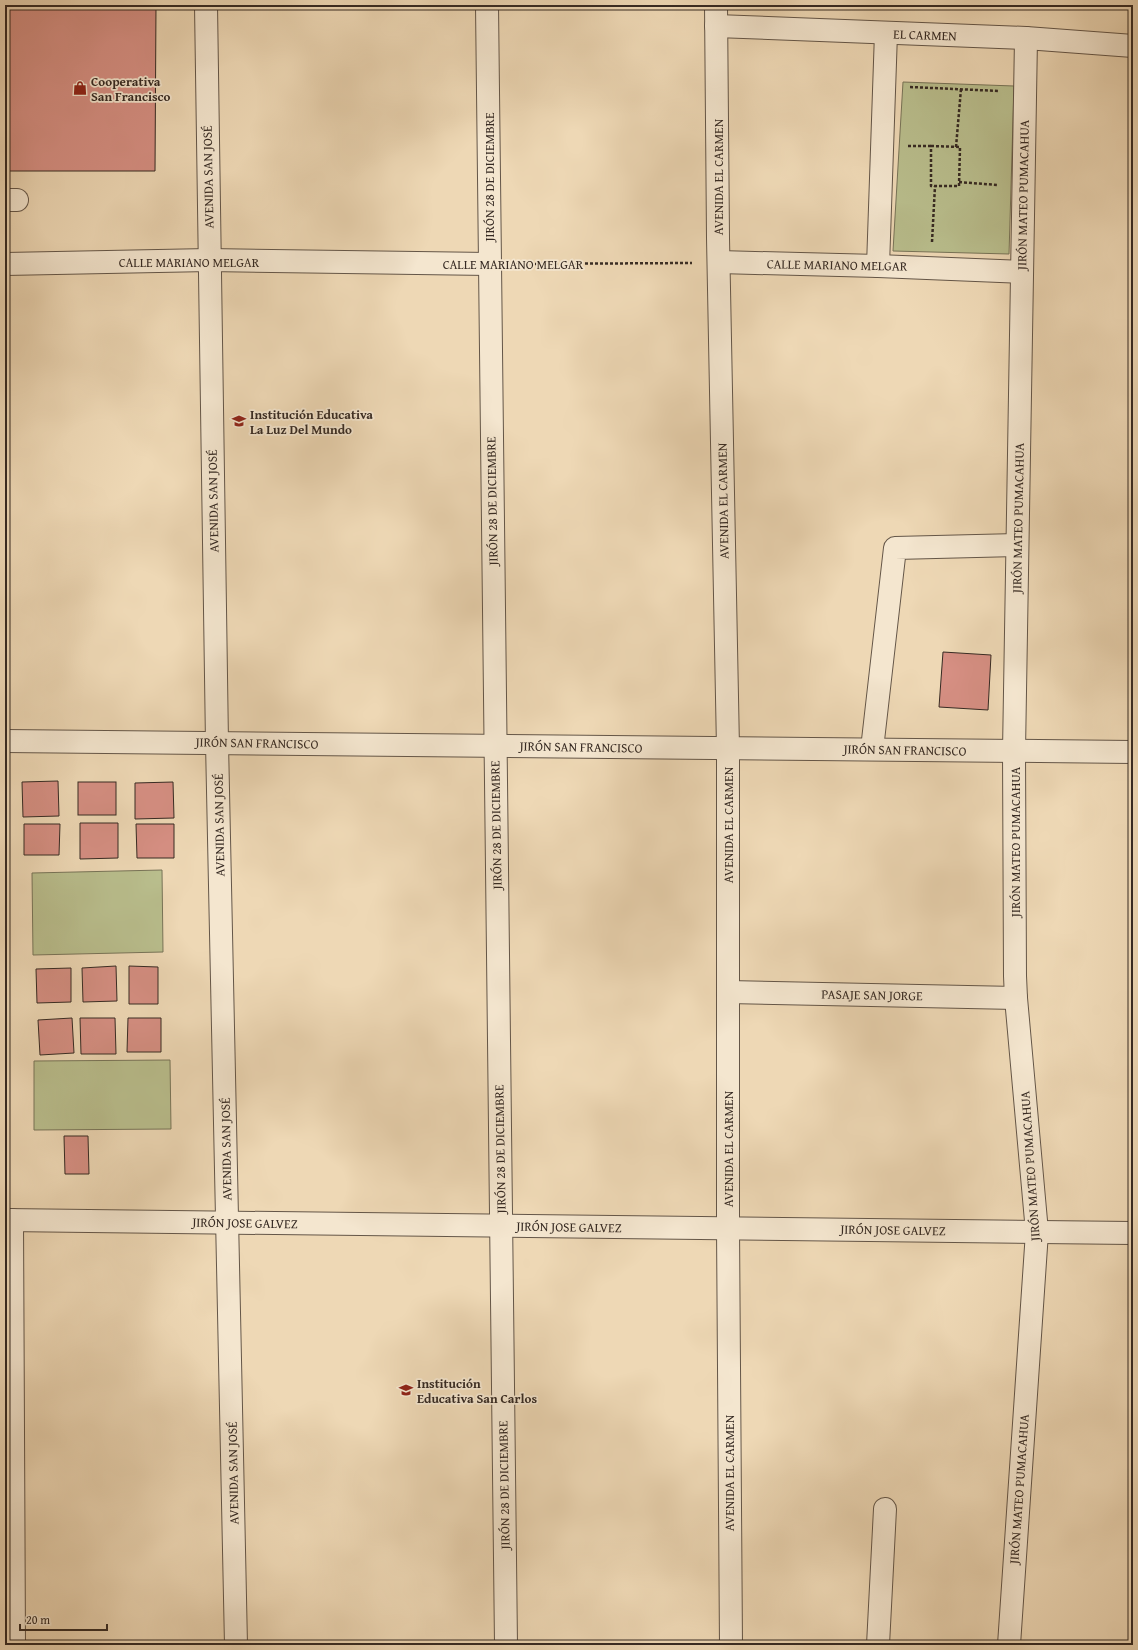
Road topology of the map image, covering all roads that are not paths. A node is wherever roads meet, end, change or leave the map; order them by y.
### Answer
1 (206, 5) edge
2 (487, 5) edge
3 (716, 15) edge
4 (886, 33) junction
5 (1026, 38) junction
6 (1133, 46) edge
7 (209, 260) junction
8 (719, 262) junction
9 (5, 264) edge
10 (489, 264) junction
11 (878, 266) junction
12 (1022, 272) junction
13 (1017, 545) junction
14 (5, 741) edge
15 (217, 743) junction
16 (495, 746) junction
17 (728, 748) junction
18 (872, 750) junction
19 (1014, 751) junction
20 (1133, 752) edge
21 (728, 992) junction
22 (1016, 998) junction
23 (8, 1220) edge
24 (227, 1223) junction
25 (501, 1226) junction
26 (728, 1228) junction
27 (1037, 1232) junction
28 (1133, 1233) edge
29 (885, 1509) dead end
30 (9, 1540) edge
31 (14, 1645) edge
32 (236, 1645) edge
33 (506, 1645) edge
34 (731, 1645) edge
35 (878, 1645) edge
36 (1009, 1645) edge

1 - 7 street, AVENIDA SAN JOSÉ
2 - 10 street, JIRÓN 28 DE DICIEMBRE
3 - 4 street, EL CARMEN
3 - 8 street, AVENIDA EL CARMEN
4 - 5 street, EL CARMEN
4 - 11 street
5 - 6 street, EL CARMEN
5 - 12 street, JIRÓN MATEO PUMACAHUA
7 - 9 street, CALLE MARIANO MELGAR
7 - 10 street, CALLE MARIANO MELGAR
7 - 15 street, AVENIDA SAN JOSÉ
8 - 11 street, CALLE MARIANO MELGAR
8 - 17 street, AVENIDA EL CARMEN
10 - 16 street, JIRÓN 28 DE DICIEMBRE
11 - 12 street, CALLE MARIANO MELGAR
12 - 13 street, JIRÓN MATEO PUMACAHUA
13 - 18 street
13 - 19 street, JIRÓN MATEO PUMACAHUA
14 - 15 street, JIRÓN SAN FRANCISCO
15 - 16 street, JIRÓN SAN FRANCISCO
15 - 24 street, AVENIDA SAN JOSÉ
16 - 17 street, JIRÓN SAN FRANCISCO
16 - 25 street, JIRÓN 28 DE DICIEMBRE
17 - 18 street, JIRÓN SAN FRANCISCO
17 - 21 street, AVENIDA EL CARMEN
18 - 19 street, JIRÓN SAN FRANCISCO
19 - 20 street, JIRÓN SAN FRANCISCO
19 - 22 street, JIRÓN MATEO PUMACAHUA
21 - 22 street, PASAJE SAN JORGE
21 - 26 street, AVENIDA EL CARMEN
22 - 27 street, JIRÓN MATEO PUMACAHUA
23 - 24 street, JIRÓN JOSE GALVEZ
23 - 30 street
24 - 25 street, JIRÓN JOSE GALVEZ
24 - 32 street, AVENIDA SAN JOSÉ
25 - 26 street, JIRÓN JOSE GALVEZ
25 - 33 street, JIRÓN 28 DE DICIEMBRE
26 - 27 street, JIRÓN JOSE GALVEZ
26 - 34 street, AVENIDA EL CARMEN
27 - 28 street, JIRÓN JOSE GALVEZ
27 - 36 street, JIRÓN MATEO PUMACAHUA
29 - 35 street
30 - 31 street

